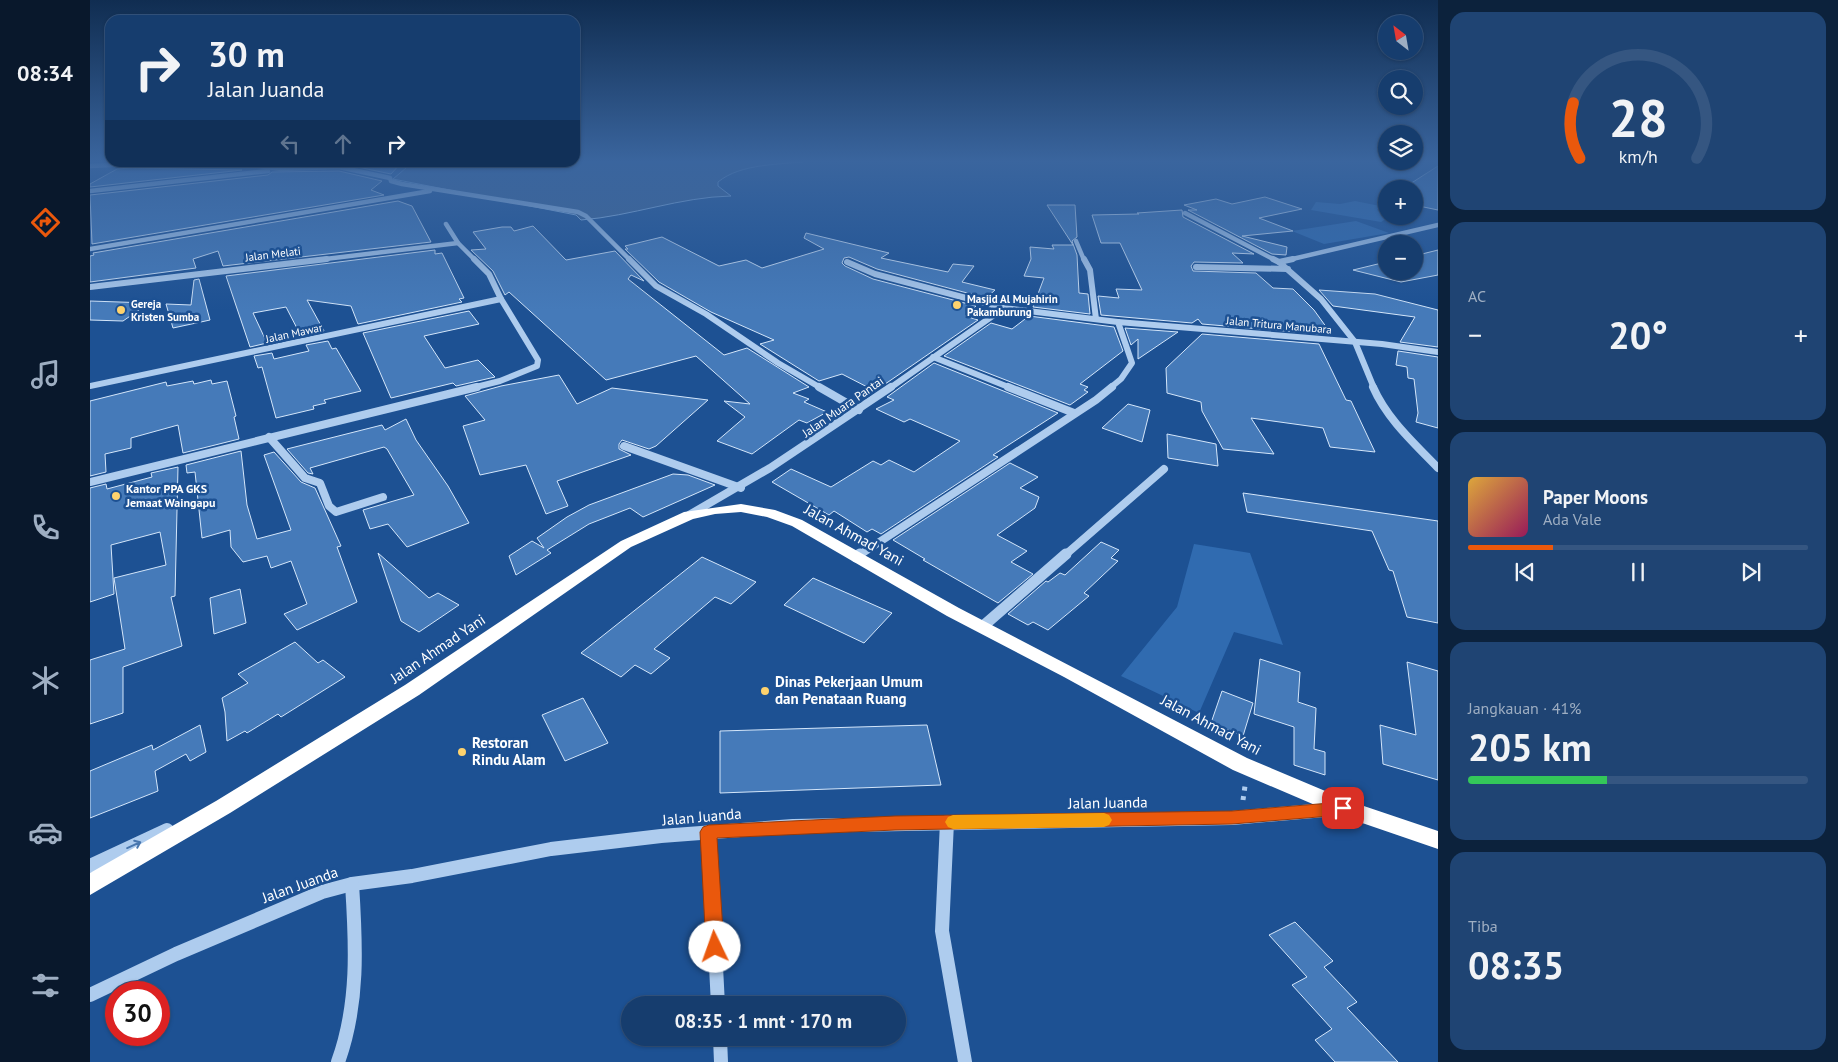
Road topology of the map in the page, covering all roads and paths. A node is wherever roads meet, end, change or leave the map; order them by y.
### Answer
1 (316, 211) edge
2 (570, 211) edge
3 (1185, 213) dead end
4 (446, 224) dead end
5 (1438, 226) edge
6 (1076, 241) dead end
7 (458, 243) junction
8 (90, 249) edge
9 (847, 262) dead end
10 (1279, 262) junction
11 (1196, 268) dead end
12 (1288, 269) junction
13 (90, 287) edge
14 (501, 299) junction
15 (1004, 308) junction
16 (1096, 319) junction
17 (1118, 322) junction
18 (1355, 342) junction
19 (1438, 352) edge
20 (933, 357) junction
21 (90, 386) edge
22 (858, 410) junction
23 (1074, 413) junction
24 (269, 438) junction
25 (624, 446) dead end
26 (1438, 468) edge
27 (1164, 470) dead end
28 (90, 482) edge
29 (740, 488) junction
30 (383, 497) dead end
31 (688, 515) junction
32 (856, 556) junction
33 (982, 627) junction
34 (1240, 764) junction
35 (1343, 808) junction
36 (1232, 818) junction
37 (947, 822) junction
38 (709, 832) junction
39 (1438, 840) edge
40 (92, 879) edge
41 (352, 884) junction
42 (90, 995) edge
43 (718, 996) edge
44 (721, 1046) edge
45 (338, 1062) edge
46 (722, 1062) edge
47 (965, 1062) edge

1 - 8 street
2 - 22 street
3 - 10 street
4 - 7 street
5 - 10 street
6 - 16 street
7 - 13 street, Jalan Melati
7 - 14 street
9 - 15 street
10 - 12 street
11 - 12 street
12 - 18 street
14 - 21 street, Jalan Mawar
14 - 24 street
15 - 16 street
15 - 20 street, Jalan Muara Pantai
16 - 17 street
17 - 18 street, Jalan Tritura Manubara
17 - 23 street
18 - 19 street, Jalan Tritura Manubara
18 - 26 street
20 - 22 street, Jalan Muara Pantai
20 - 23 street
22 - 29 street, Jalan Muara Pantai
23 - 32 street
24 - 28 street
24 - 30 street
25 - 29 street
27 - 33 street
29 - 31 street, Jalan Muara Pantai
31 - 32 highway, Jalan Ahmad Yani
31 - 40 highway, Jalan Ahmad Yani
32 - 33 highway, Jalan Ahmad Yani
33 - 34 highway, Jalan Ahmad Yani
34 - 35 highway, Jalan Ahmad Yani
34 - 36 path
35 - 36 street, Jalan Juanda
35 - 39 highway, Jalan Ahmad Yani
36 - 37 street, Jalan Juanda
37 - 38 street, Jalan Juanda
37 - 47 street
38 - 41 street, Jalan Juanda
38 - 43 street
41 - 42 street, Jalan Juanda
41 - 45 street
44 - 46 street

